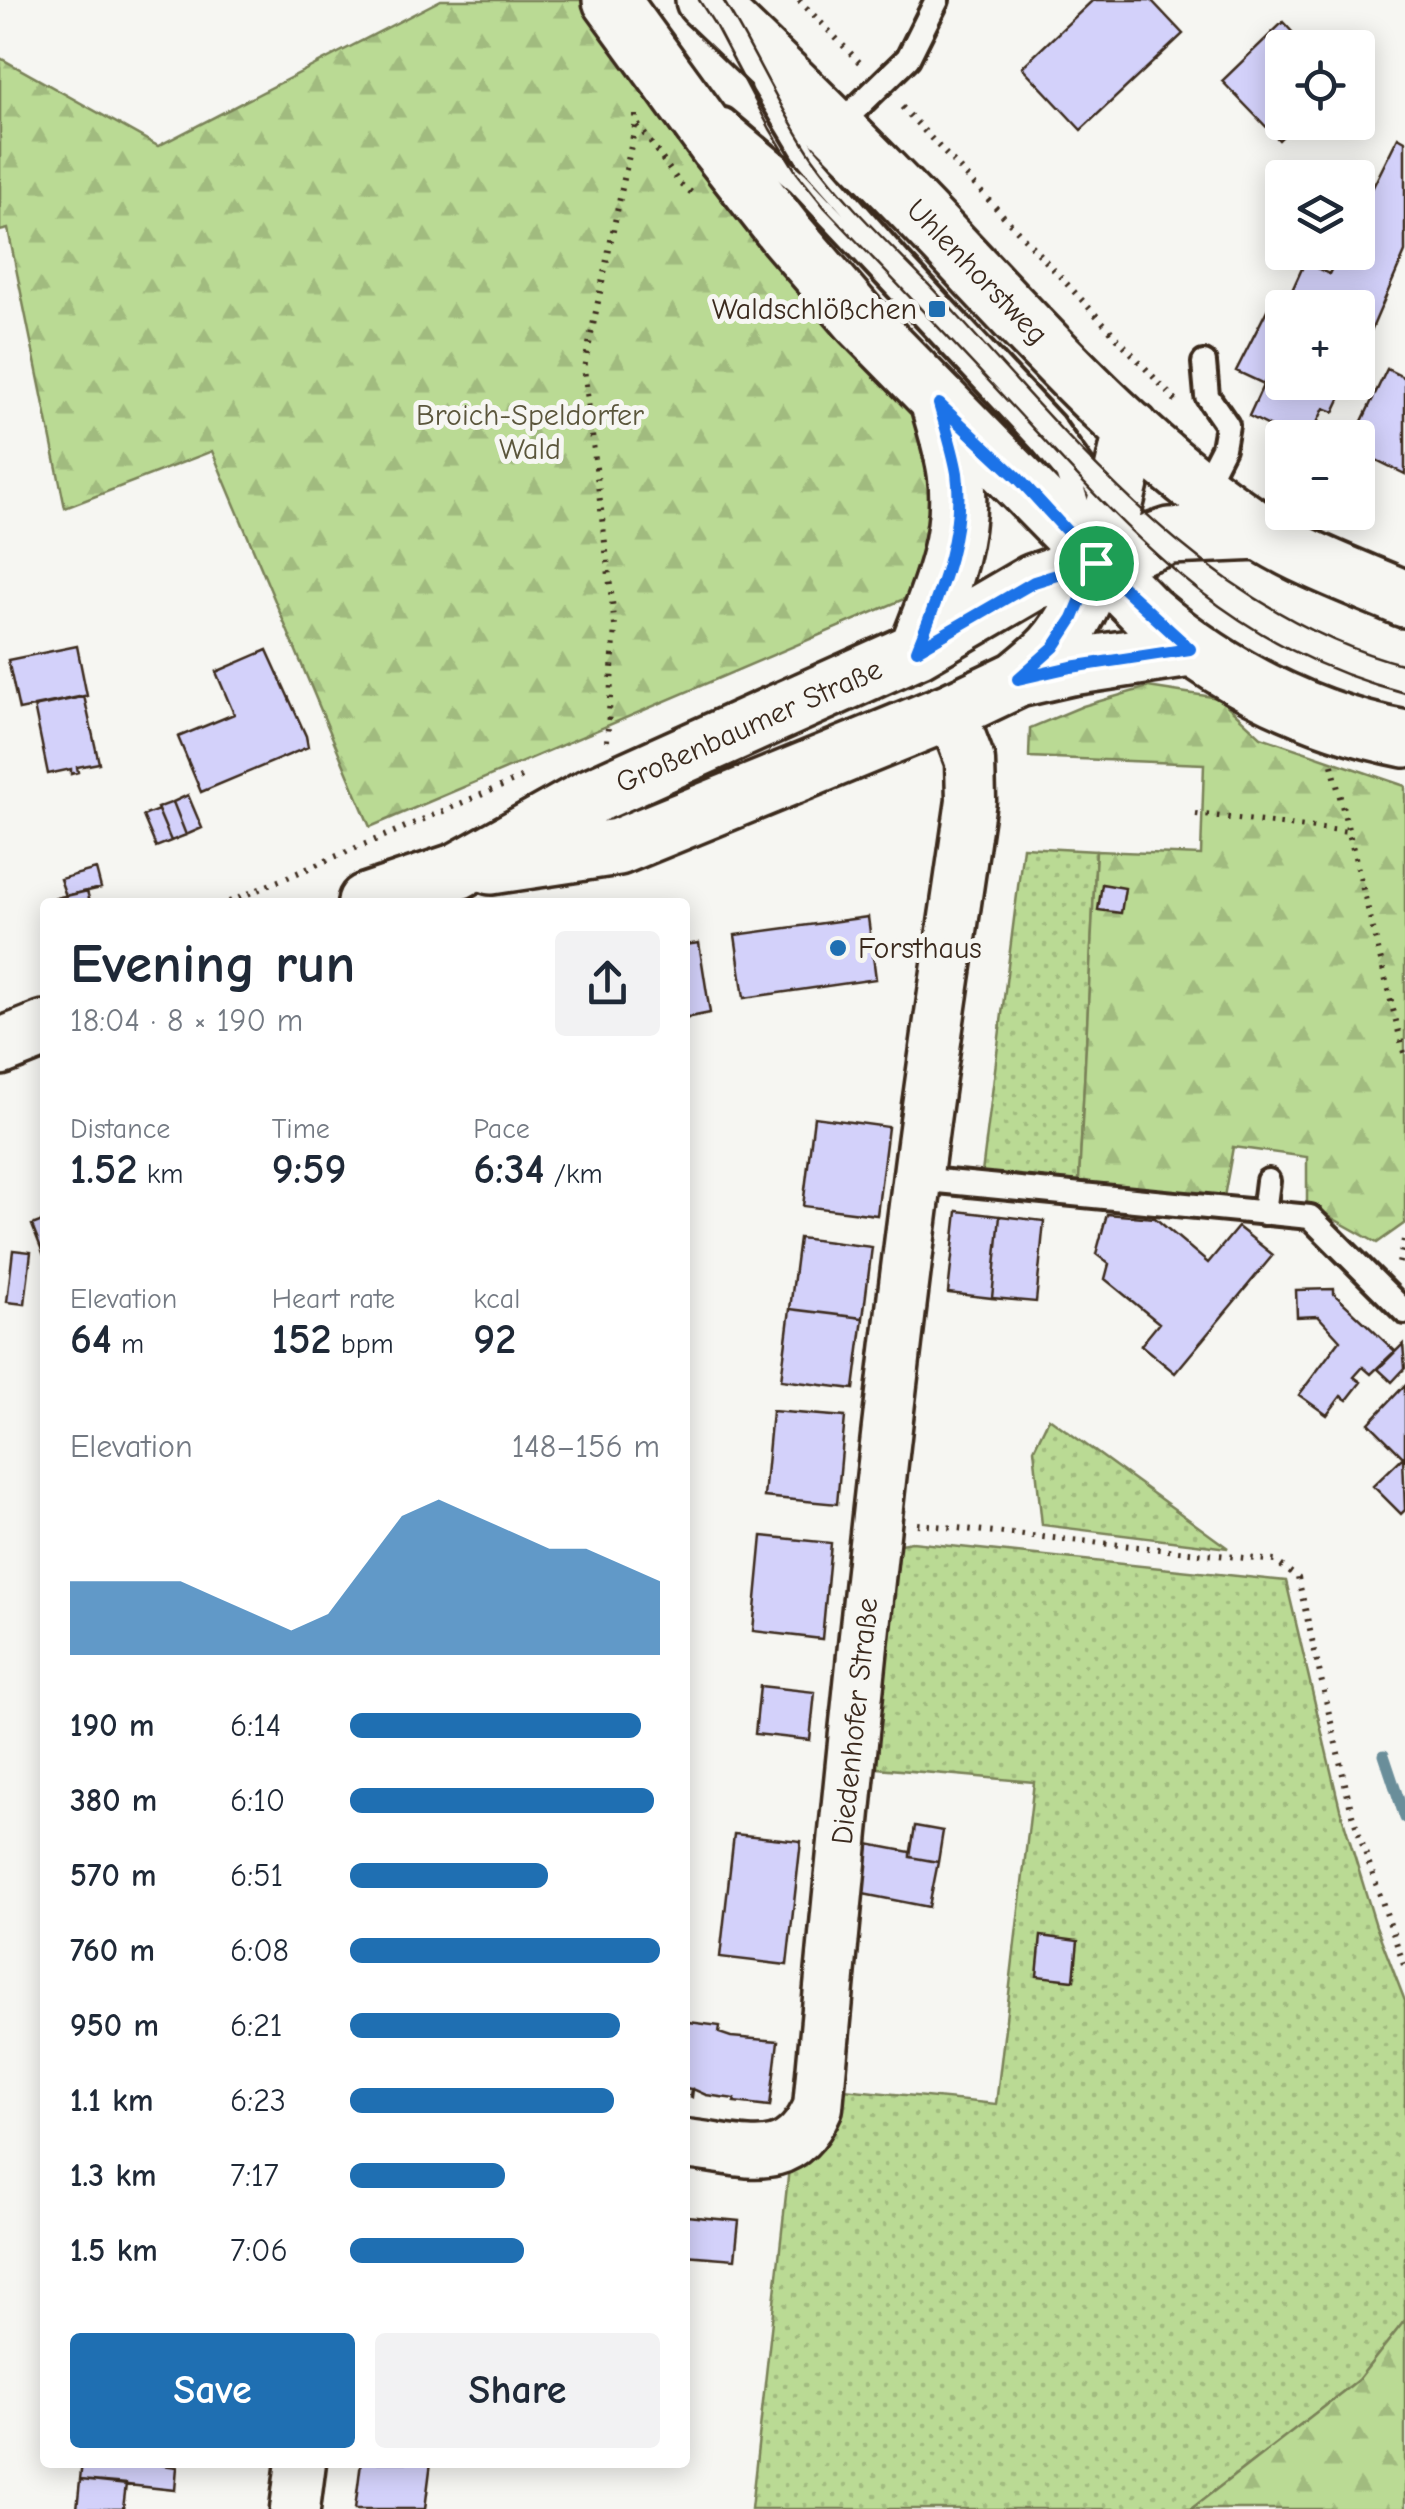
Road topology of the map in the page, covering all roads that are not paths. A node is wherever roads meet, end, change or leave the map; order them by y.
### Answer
1 (610, 0) edge
2 (937, 0) edge
3 (714, 10) edge
4 (652, 60) junction
5 (838, 127) junction
6 (1204, 363) dead end
7 (939, 404) junction
8 (1132, 430) junction
9 (1202, 489) junction
10 (1114, 513) junction
11 (1260, 532) junction
12 (1096, 563) junction
13 (1405, 599) edge
14 (1190, 649) junction
15 (917, 650) junction
16 (1018, 679) junction
17 (951, 711) junction
18 (1405, 739) edge
19 (460, 887) edge
20 (391, 898) edge
21 (40, 1031) edge
22 (0, 1047) edge
23 (917, 1179) junction
24 (1268, 1181) dead end
25 (1264, 1213) junction
26 (1405, 1312) edge
27 (690, 2144) edge
28 (300, 2468) edge
29 (296, 2509) edge

1 - 4 street
2 - 5 lane
3 - 5 street, Uhlenhorstweg
3 - 10 lane
4 - 7 street
4 - 12 lane
5 - 8 street, Uhlenhorstweg
6 - 9 lane
7 - 12 street
7 - 15 street
8 - 9 street, Uhlenhorstweg
8 - 10 street, Großenbaumer Straße
9 - 11 street, Uhlenhorstweg
10 - 12 street, Großenbaumer Straße
11 - 12 street, Großenbaumer Straße
11 - 13 street, Großenbaumer Straße
12 - 14 street
12 - 15 street, Großenbaumer Straße
12 - 16 street, Großenbaumer Straße
14 - 16 street, Großenbaumer Straße
14 - 18 street
15 - 19 street, Großenbaumer Straße
16 - 17 street, Großenbaumer Straße
17 - 19 street, Großenbaumer Straße
17 - 23 street, Diedenhofer Straße
19 - 20 street, Großenbaumer Straße
21 - 22 street
23 - 25 lane
23 - 27 street, Diedenhofer Straße
24 - 25 lane
25 - 26 lane
28 - 29 street

